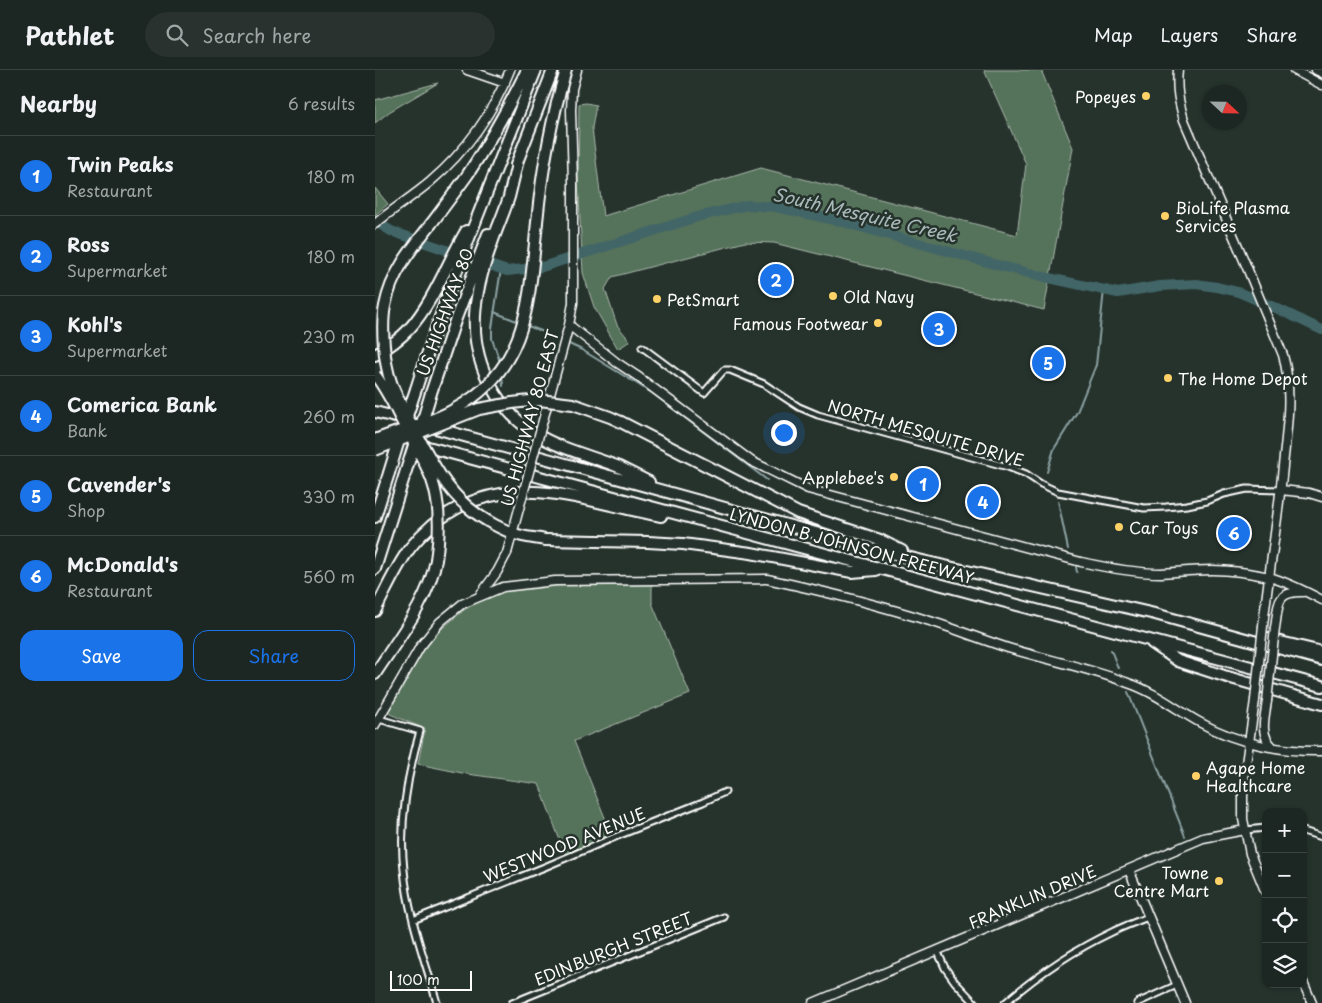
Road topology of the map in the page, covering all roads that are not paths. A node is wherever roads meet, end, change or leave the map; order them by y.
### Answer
1 (467, 70) edge
2 (510, 70) edge
3 (527, 70) edge
4 (536, 70) edge
5 (553, 70) edge
6 (566, 70) edge
7 (577, 70) edge
8 (1178, 70) edge
9 (1316, 70) edge
10 (1300, 71) edge
11 (1322, 73) edge
12 (505, 83) junction
13 (1322, 85) edge
14 (375, 224) edge
15 (466, 236) junction
16 (476, 279) junction
17 (569, 326) junction
18 (642, 347) dead end
19 (375, 356) edge
20 (375, 375) edge
21 (375, 412) edge
22 (375, 433) edge
23 (375, 440) edge
24 (375, 450) edge
25 (1281, 490) junction
26 (673, 494) junction
27 (1322, 497) edge
28 (375, 517) edge
29 (725, 527) junction
30 (923, 561) junction
31 (375, 569) edge
32 (885, 569) junction
33 (1269, 577) junction
34 (1307, 593) junction
35 (478, 596) junction
36 (1322, 600) edge
37 (375, 611) edge
38 (1155, 614) junction
39 (1147, 639) junction
40 (1322, 652) edge
41 (1322, 660) edge
42 (375, 674) edge
43 (1322, 686) edge
44 (1322, 704) edge
45 (377, 722) edge
46 (1248, 741) junction
47 (1273, 747) junction
48 (1322, 751) edge
49 (725, 792) dead end
50 (1262, 828) edge
51 (1245, 830) junction
52 (1307, 832) edge
53 (1322, 837) edge
54 (1129, 870) junction
55 (1262, 883) edge
56 (724, 917) dead end
57 (1148, 917) junction
58 (413, 920) junction
59 (937, 950) junction
60 (1177, 985) junction
61 (1306, 988) edge
62 (437, 1003) edge
63 (511, 1003) edge
64 (813, 1003) edge
65 (975, 1003) edge
66 (1005, 1003) edge
67 (1137, 1003) edge
68 (1185, 1003) edge
69 (1312, 1003) edge

1 - 12 main road
2 - 12 main road
3 - 32 highway, bridge
4 - 15 highway
5 - 16 highway
6 - 23 highway, bridge
7 - 17 main road, US HIGHWAY 80 EAST
8 - 25 main road
9 - 11 main road
10 - 13 main road
12 - 14 main road
15 - 19 highway
15 - 28 highway, US HIGHWAY 80, bridge
16 - 26 highway
16 - 31 highway, US HIGHWAY 80, bridge
17 - 33 main road
17 - 35 main road, US HIGHWAY 80 EAST, bridge
18 - 25 street, NORTH MESQUITE DRIVE
20 - 42 highway, bridge
21 - 26 highway, LYNDON B JOHNSON FREEWAY
22 - 29 highway, LYNDON B JOHNSON FREEWAY
24 - 30 highway, bridge
25 - 27 main road, NORTH MESQUITE DRIVE
25 - 33 main road
26 - 30 highway, LYNDON B JOHNSON FREEWAY
29 - 32 highway, LYNDON B JOHNSON FREEWAY
29 - 37 highway
30 - 38 highway, LYNDON B JOHNSON FREEWAY
32 - 39 highway, LYNDON B JOHNSON FREEWAY
33 - 34 main road
33 - 46 main road, bridge
34 - 36 main road
34 - 47 main road, bridge
35 - 45 main road, US HIGHWAY 80 EAST
35 - 46 main road
38 - 40 highway
38 - 41 highway, LYNDON B JOHNSON FREEWAY
39 - 43 highway, LYNDON B JOHNSON FREEWAY
39 - 44 highway
45 - 58 street
46 - 47 main road
46 - 51 main road
47 - 48 main road
49 - 58 street, WESTWOOD AVENUE
50 - 51 street, FRANKLIN DRIVE
51 - 54 main road, FRANKLIN DRIVE
51 - 55 main road
52 - 53 street
54 - 57 main road
54 - 59 main road, FRANKLIN DRIVE
56 - 63 street, EDINBURGH STREET
57 - 60 main road
57 - 66 street
58 - 62 street
59 - 64 main road, FRANKLIN DRIVE
59 - 65 street
60 - 67 street
60 - 68 main road
61 - 69 main road

